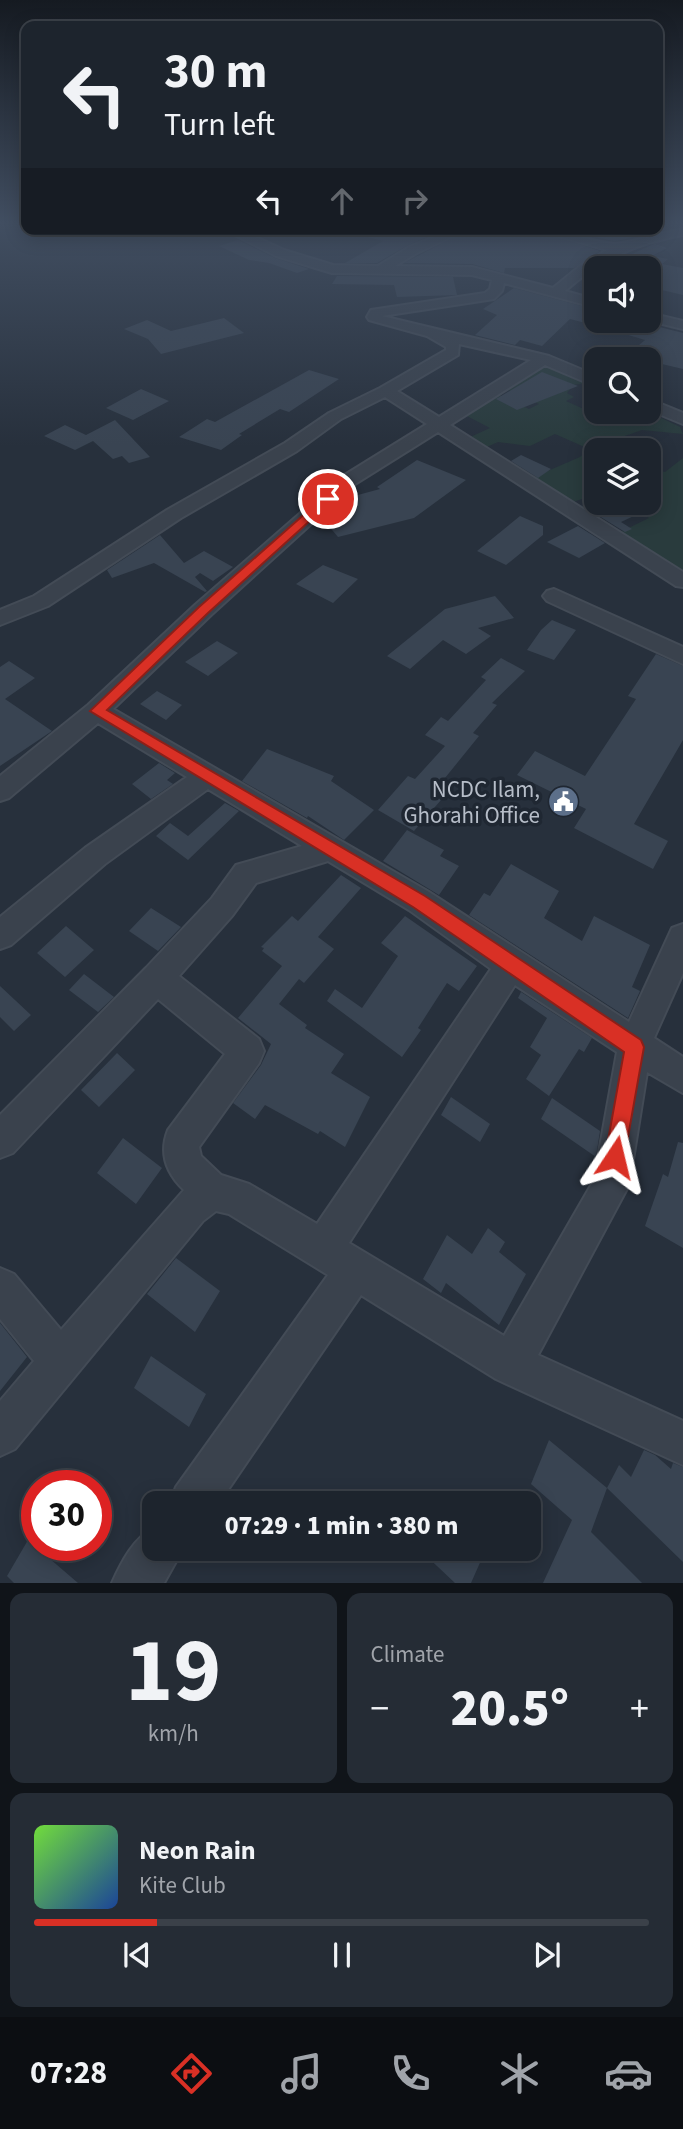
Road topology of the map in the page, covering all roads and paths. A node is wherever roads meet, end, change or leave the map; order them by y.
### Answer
1 (469, 299) edge
2 (661, 320) edge
3 (683, 325) edge
4 (427, 330) junction
5 (544, 359) junction
6 (584, 376) edge
7 (386, 391) junction
8 (661, 409) edge
9 (683, 419) edge
10 (437, 425) junction
11 (683, 581) edge
12 (554, 596) dead end
13 (0, 618) edge
14 (683, 656) edge
15 (97, 711) junction
16 (208, 776) junction
17 (0, 791) edge
18 (330, 849) junction
19 (0, 935) edge
20 (683, 938) edge
21 (511, 965) junction
22 (157, 978) junction
23 (634, 1047) junction
24 (683, 1076) edge
25 (0, 1140) edge
26 (212, 1192) junction
27 (338, 1260) junction
28 (0, 1288) edge
29 (61, 1362) junction
30 (511, 1363) junction
31 (0, 1434) edge
32 (683, 1443) edge
33 (199, 1491) edge
34 (152, 1561) edge
35 (136, 1583) edge

1 - 4 street
2 - 3 street
4 - 5 street
4 - 7 street
5 - 6 street
5 - 10 street
7 - 10 street
7 - 13 street
8 - 9 street
10 - 11 street
10 - 15 street
12 - 14 street
15 - 16 street
15 - 17 street
16 - 18 street
16 - 19 street
18 - 21 street
18 - 22 street
20 - 23 street
21 - 23 street
21 - 27 street
22 - 25 street
22 - 26 street
23 - 24 street
23 - 30 street
26 - 27 street
26 - 29 street
27 - 30 street
27 - 33 street
28 - 29 street
29 - 31 street
30 - 32 street
34 - 35 street

